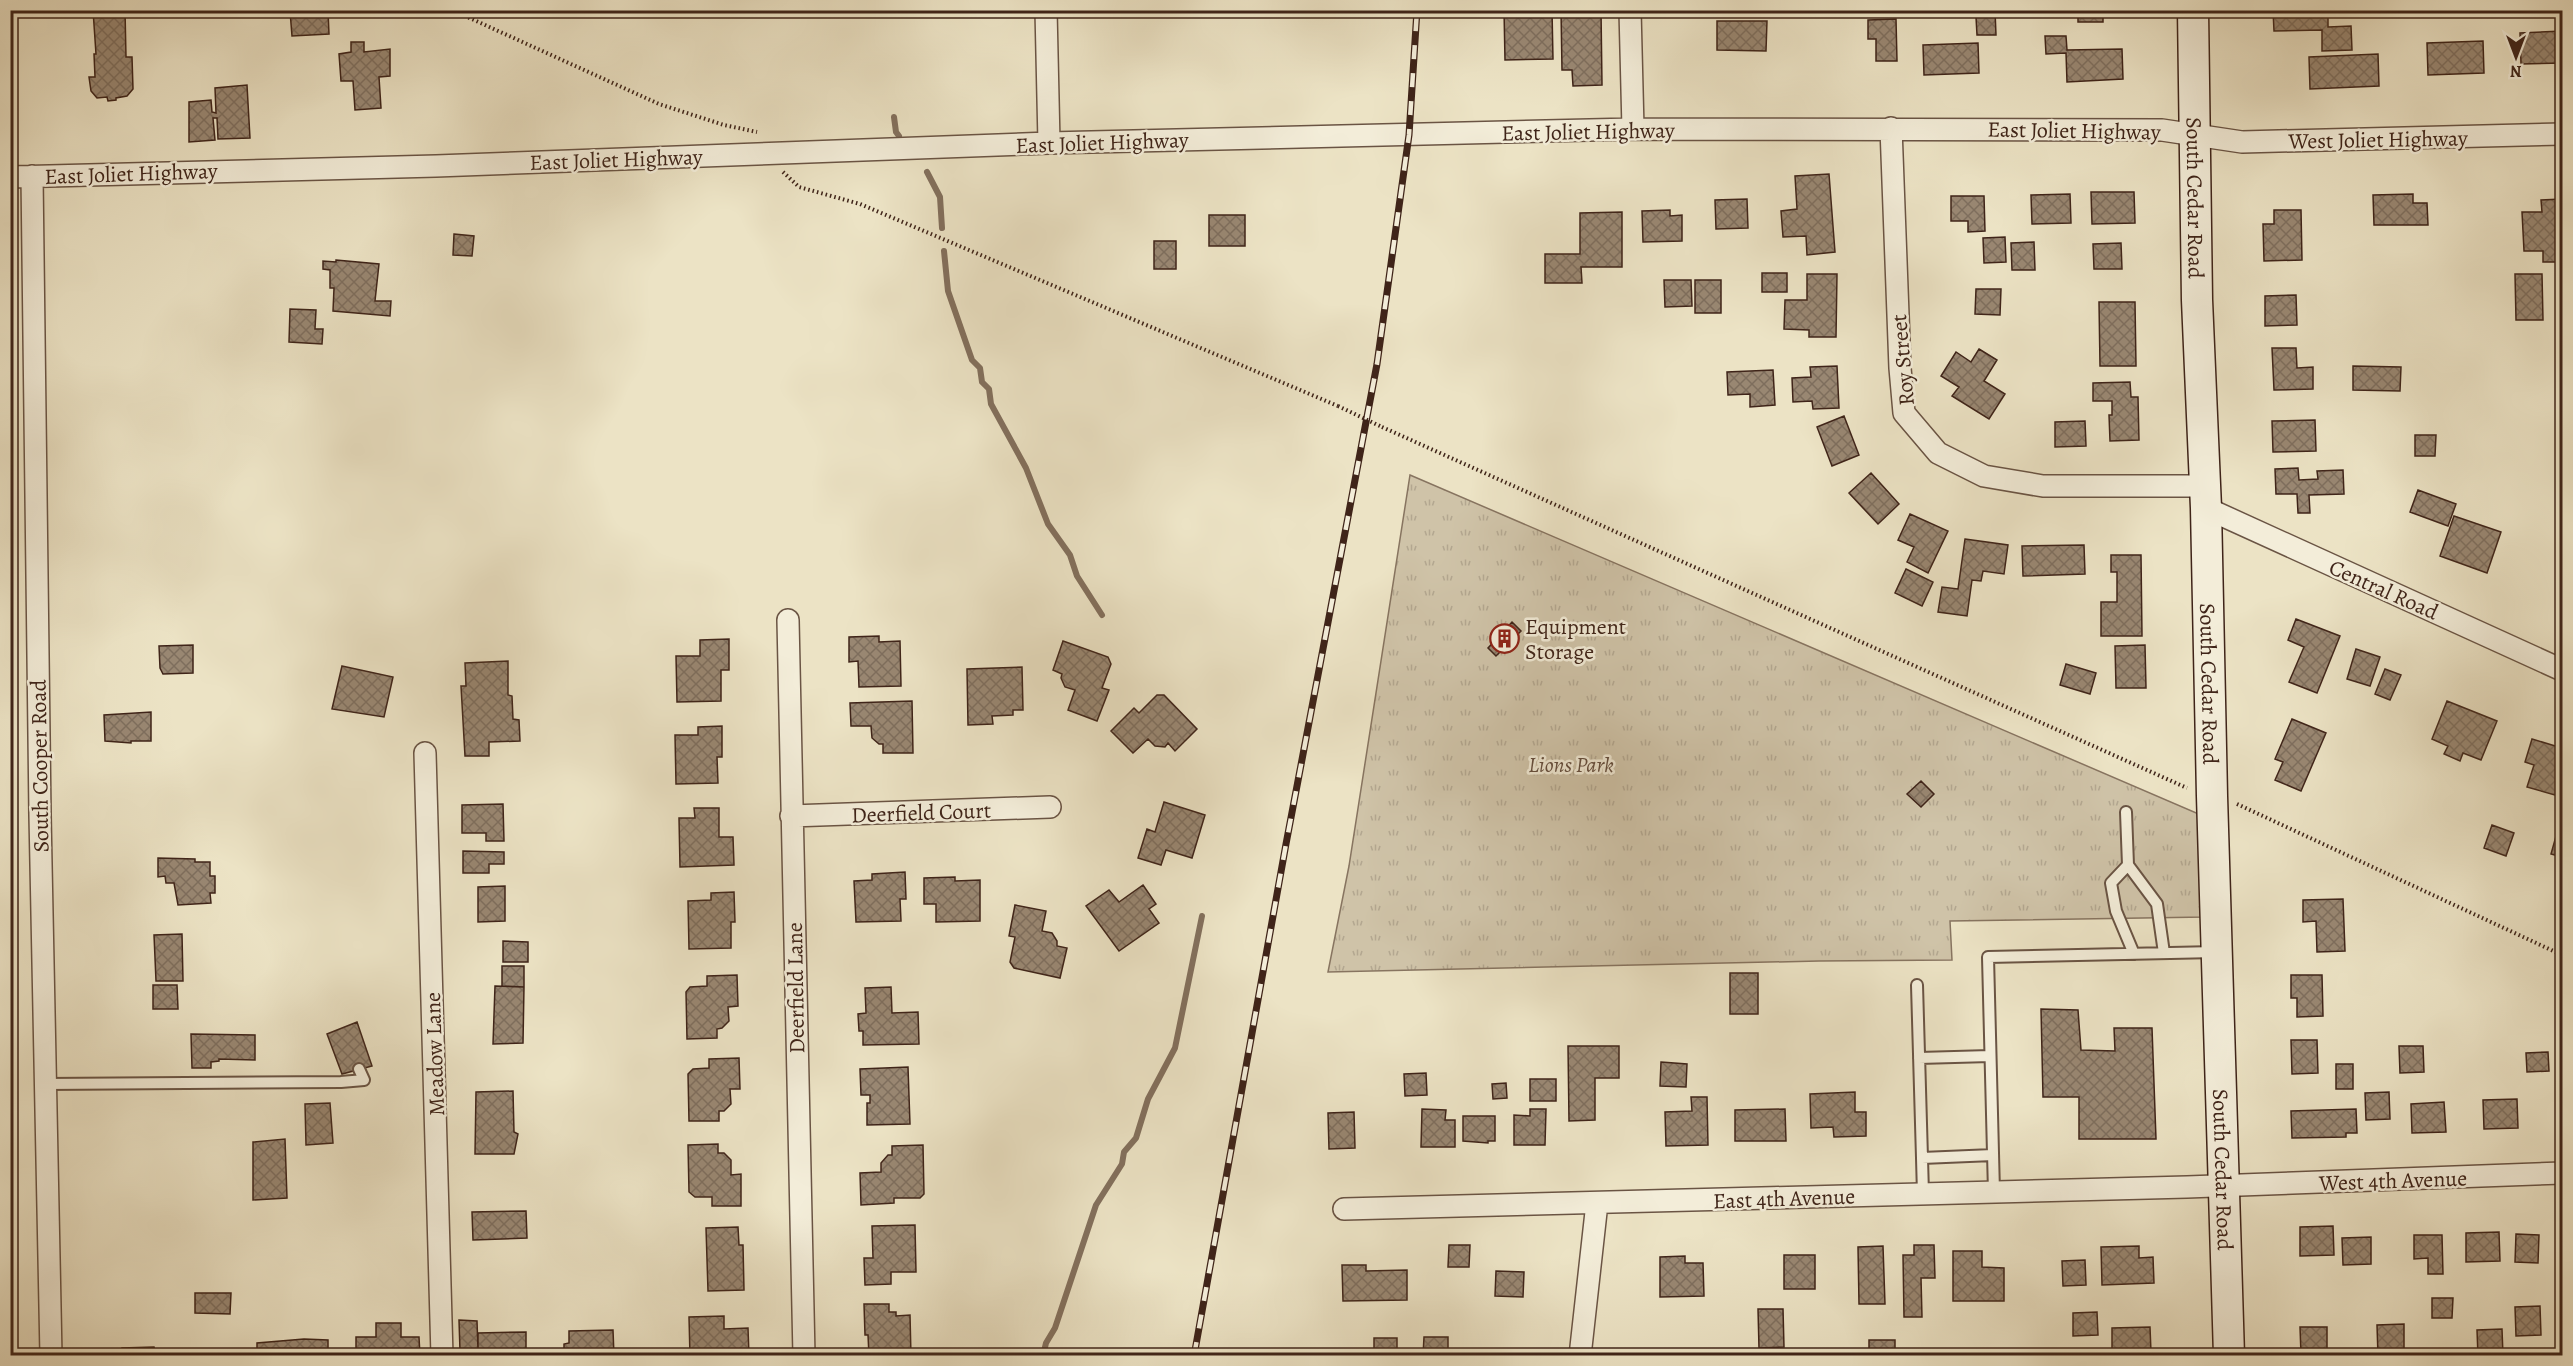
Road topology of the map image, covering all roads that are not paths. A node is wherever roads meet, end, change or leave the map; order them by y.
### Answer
1 (1046, 10) edge
2 (1630, 10) edge
3 (2193, 10) edge
4 (1891, 128) junction
5 (1633, 129) junction
6 (2562, 134) edge
7 (2194, 135) junction
8 (1049, 143) junction
9 (32, 176) junction
10 (10, 177) edge
11 (2204, 497) junction
12 (788, 620) dead end
13 (2562, 670) edge
14 (425, 753) dead end
15 (1050, 807) dead end
16 (2126, 812) dead end
17 (791, 816) junction
18 (2128, 865) junction
19 (2216, 952) junction
20 (2163, 953) junction
21 (2134, 954) junction
22 (1917, 985) dead end
23 (1990, 1056) junction
24 (1919, 1058) junction
25 (358, 1070) dead end
26 (45, 1084) junction
27 (1993, 1155) junction
28 (1922, 1158) junction
29 (2562, 1173) edge
30 (2223, 1186) junction
31 (1994, 1192) junction
32 (1923, 1194) junction
33 (1597, 1203) junction
34 (1344, 1209) dead end
35 (51, 1356) edge
36 (442, 1356) edge
37 (804, 1356) edge
38 (1580, 1356) edge
39 (2229, 1356) edge

1 - 8 street
2 - 5 street
3 - 7 main road, South Cedar Road
4 - 5 street, East Joliet Highway
4 - 7 street, East Joliet Highway
4 - 11 street, Roy Street
5 - 8 street, East Joliet Highway
6 - 7 street, West Joliet Highway
7 - 11 main road, South Cedar Road
8 - 9 street, East Joliet Highway
9 - 10 street, East Joliet Highway
9 - 26 street, South Cooper Road
11 - 13 street, Central Road
11 - 19 main road, South Cedar Road
12 - 17 street, Deerfield Lane
14 - 36 street, Meadow Lane
15 - 17 street, Deerfield Court
16 - 18 lane
17 - 37 street, Deerfield Lane
18 - 20 lane
18 - 21 lane
19 - 20 lane
19 - 30 main road, South Cedar Road
20 - 21 lane
21 - 23 lane
22 - 24 lane
23 - 24 lane
23 - 27 lane
24 - 28 lane
25 - 26 lane
26 - 35 street, South Cooper Road
27 - 28 lane
27 - 31 lane
28 - 32 lane
29 - 30 street, West 4th Avenue
30 - 31 street, East 4th Avenue
30 - 39 main road, South Cedar Road
31 - 32 street, East 4th Avenue
32 - 33 street, East 4th Avenue
33 - 34 street, East 4th Avenue
33 - 38 street

